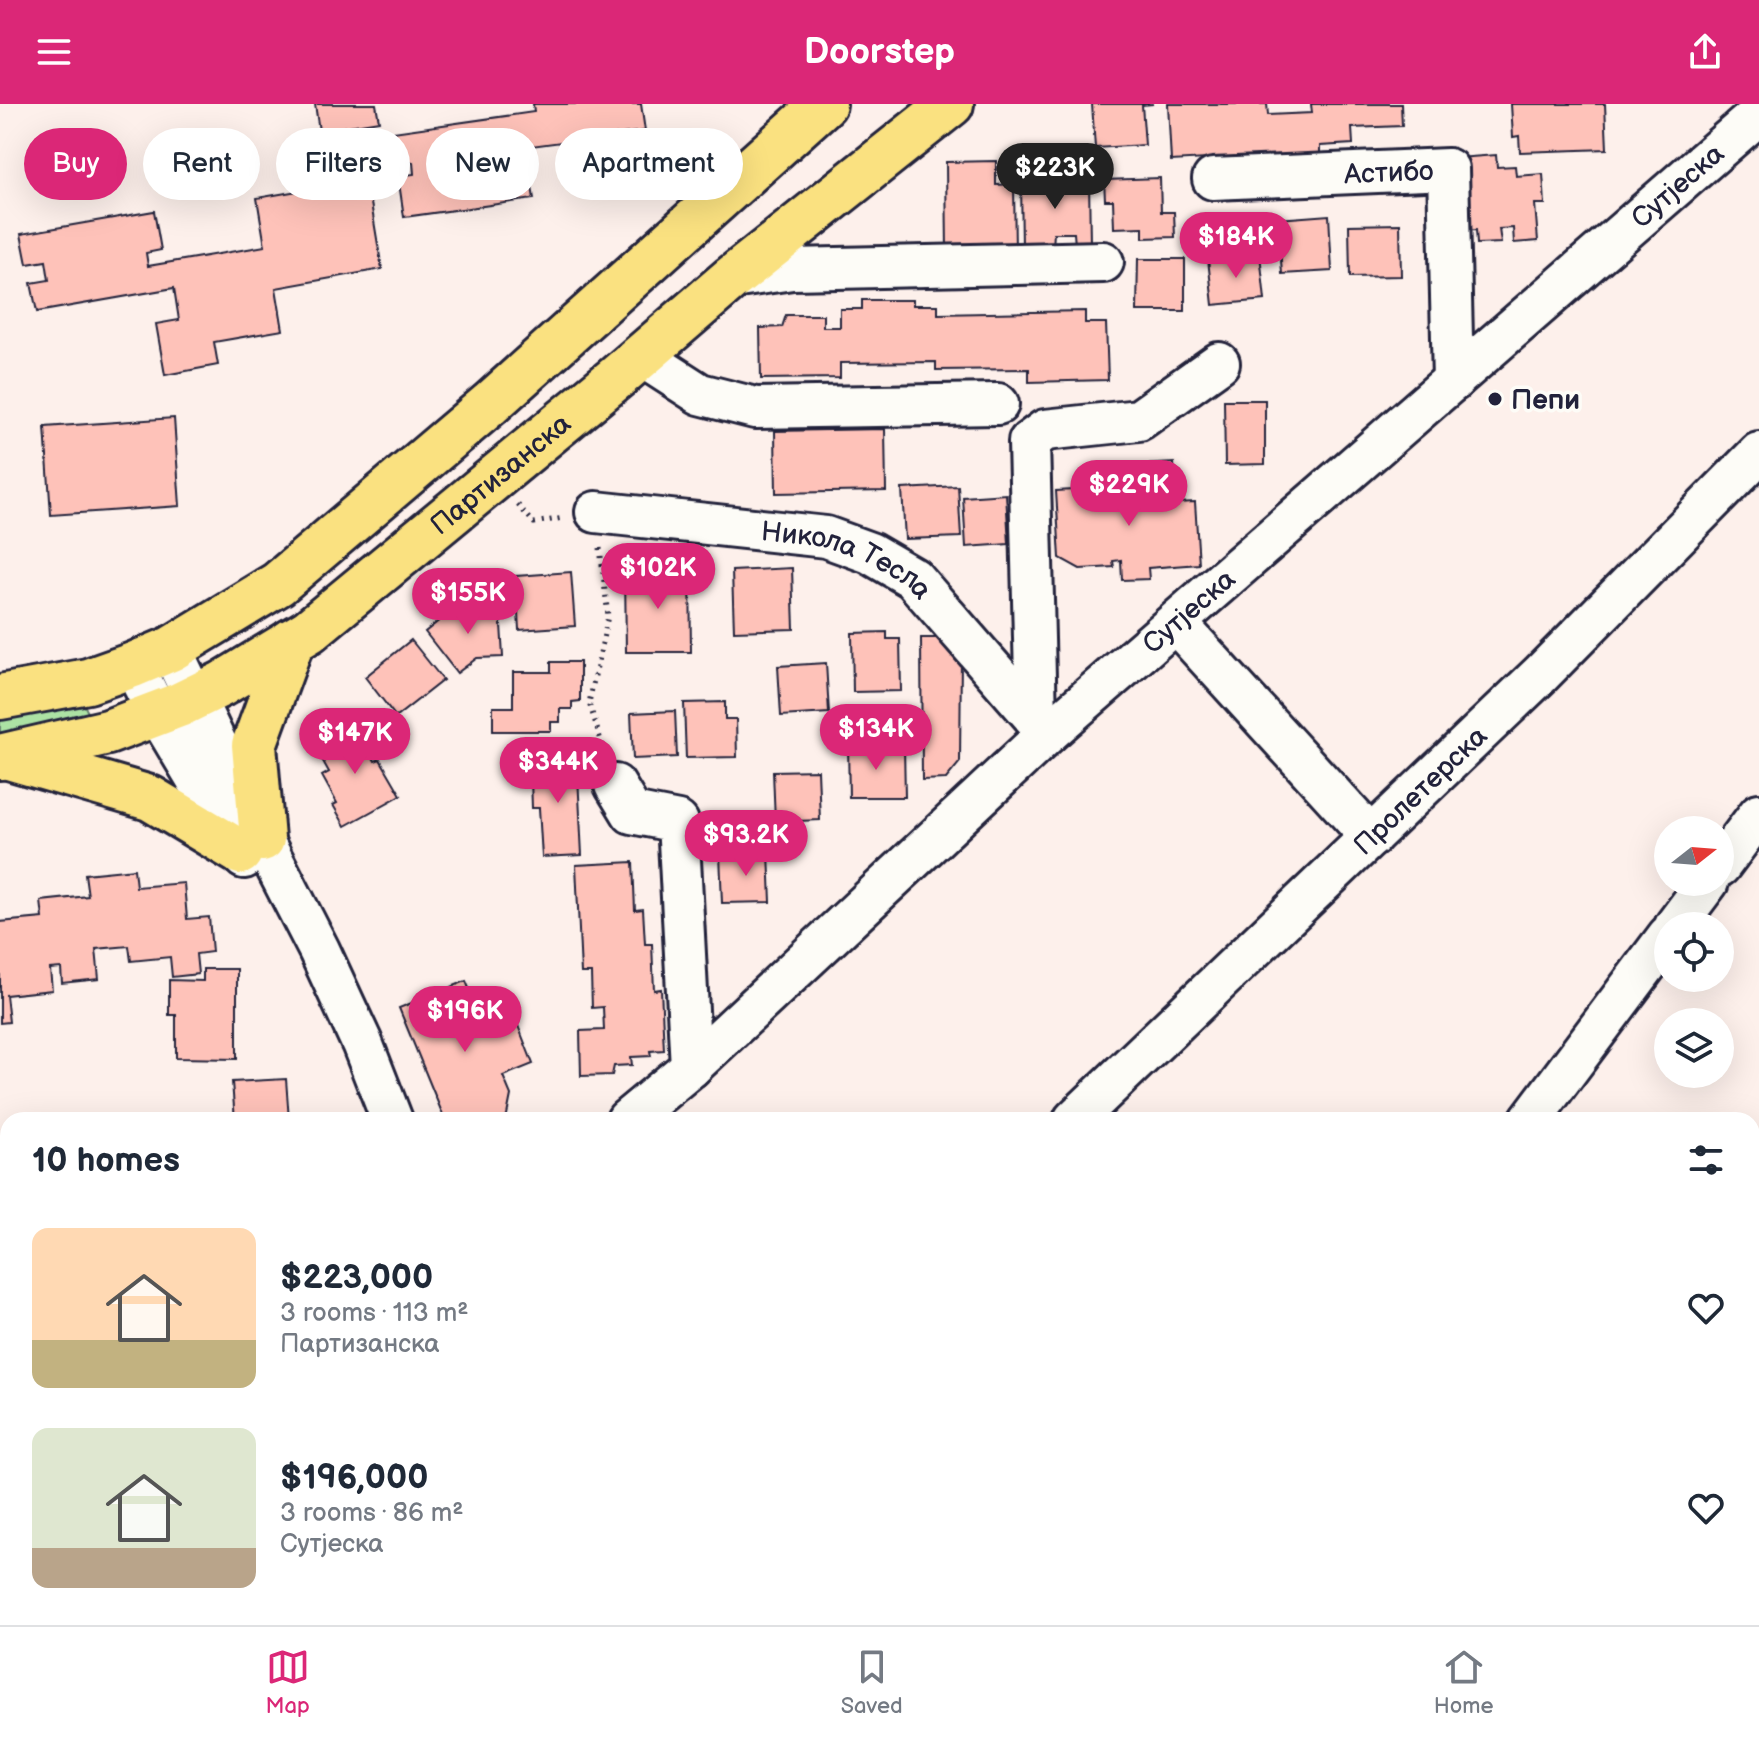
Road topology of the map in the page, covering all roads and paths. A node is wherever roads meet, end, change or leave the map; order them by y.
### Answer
1 (824, 104) edge
2 (951, 104) edge
3 (1759, 114) edge
4 (1213, 179) dead end
5 (1103, 262) dead end
6 (732, 278) junction
7 (641, 356) junction
8 (1219, 363) dead end
9 (1453, 381) junction
10 (998, 404) dead end
11 (1759, 453) edge
12 (516, 502) dead end
13 (596, 512) junction
14 (1176, 623) junction
15 (292, 641) junction
16 (152, 657) junction
17 (0, 697) edge
18 (176, 706) junction
19 (1042, 725) junction
20 (3, 756) edge
21 (615, 785) joint
22 (1759, 814) edge
23 (1371, 837) junction
24 (251, 846) junction
25 (1734, 847) edge
26 (1654, 955) edge
27 (691, 1067) junction
28 (367, 1112) edge
29 (389, 1112) edge
30 (637, 1112) edge
31 (1082, 1112) edge
32 (1536, 1112) edge

1 - 16 main road, Партизанска
2 - 6 main road, Партизанска
3 - 9 street, Сутјеска
4 - 9 street, Астибо
5 - 6 street
6 - 7 main road, Партизанска
7 - 10 street
7 - 15 main road, Партизанска
8 - 19 street
9 - 14 street, Сутјеска
11 - 23 street, Пролетерска
12 - 13 path
13 - 19 street, Никола Тесла
13 - 21 path
14 - 19 street, Сутјеска
14 - 23 street
15 - 18 main road, Партизанска
15 - 24 main road
16 - 17 main road, Партизанска
16 - 18 street
18 - 20 main road, Партизанска
18 - 24 street
19 - 27 street, Сутјеска
20 - 24 main road
21 - 27 street
22 - 25 street
23 - 31 street, Пролетерска
24 - 28 street
24 - 29 street
26 - 32 street
27 - 30 street, Сутјеска

